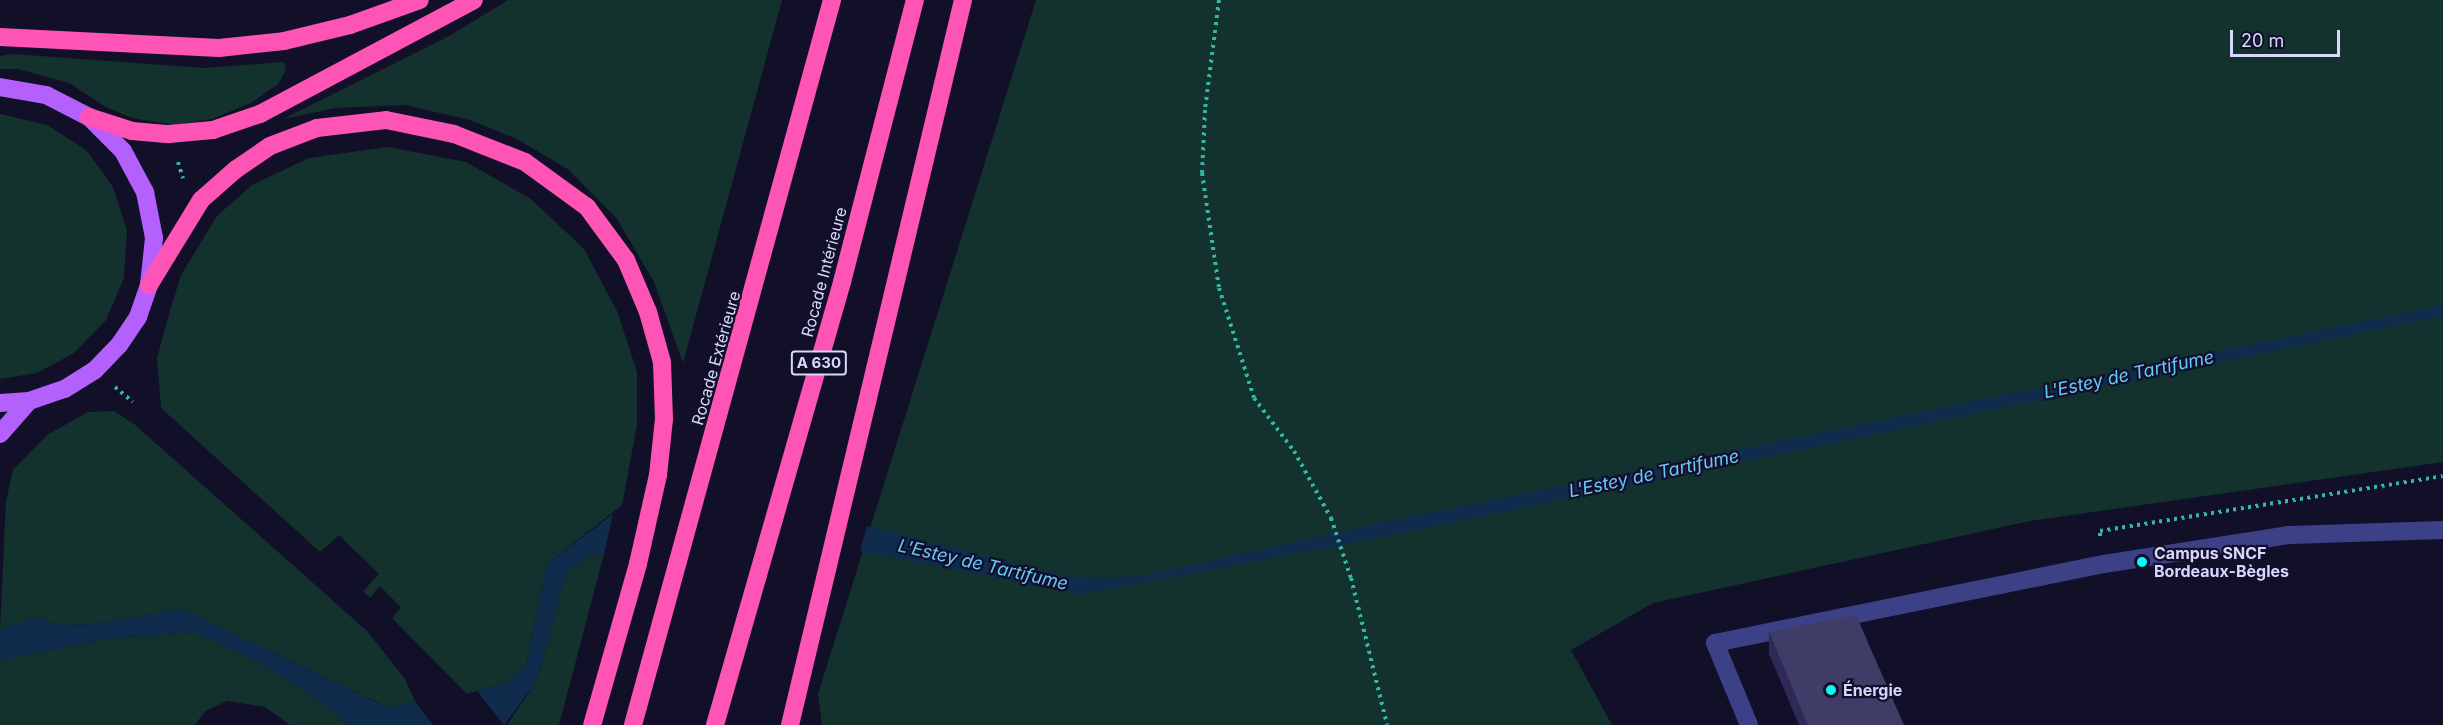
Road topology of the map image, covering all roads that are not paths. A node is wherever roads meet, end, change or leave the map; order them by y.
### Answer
1 (420, 0) edge
2 (474, 0) edge
3 (832, 0) edge
4 (915, 0) edge
5 (963, 0) edge
6 (0, 37) edge
7 (0, 87) edge
8 (89, 117) junction
9 (149, 285) junction
10 (29, 401) junction
11 (0, 403) edge
12 (0, 434) edge
13 (2443, 530) edge
14 (592, 725) edge
15 (633, 725) edge
16 (715, 725) edge
17 (790, 725) edge
18 (1749, 725) edge

1 - 6 highway
2 - 8 highway
3 - 15 highway, Rocade Extérieure
4 - 16 highway, Rocade Intérieure / A 630
5 - 17 highway
7 - 8 main road
8 - 9 main road
9 - 10 main road
9 - 14 highway
10 - 11 main road
10 - 12 main road
13 - 18 lane

